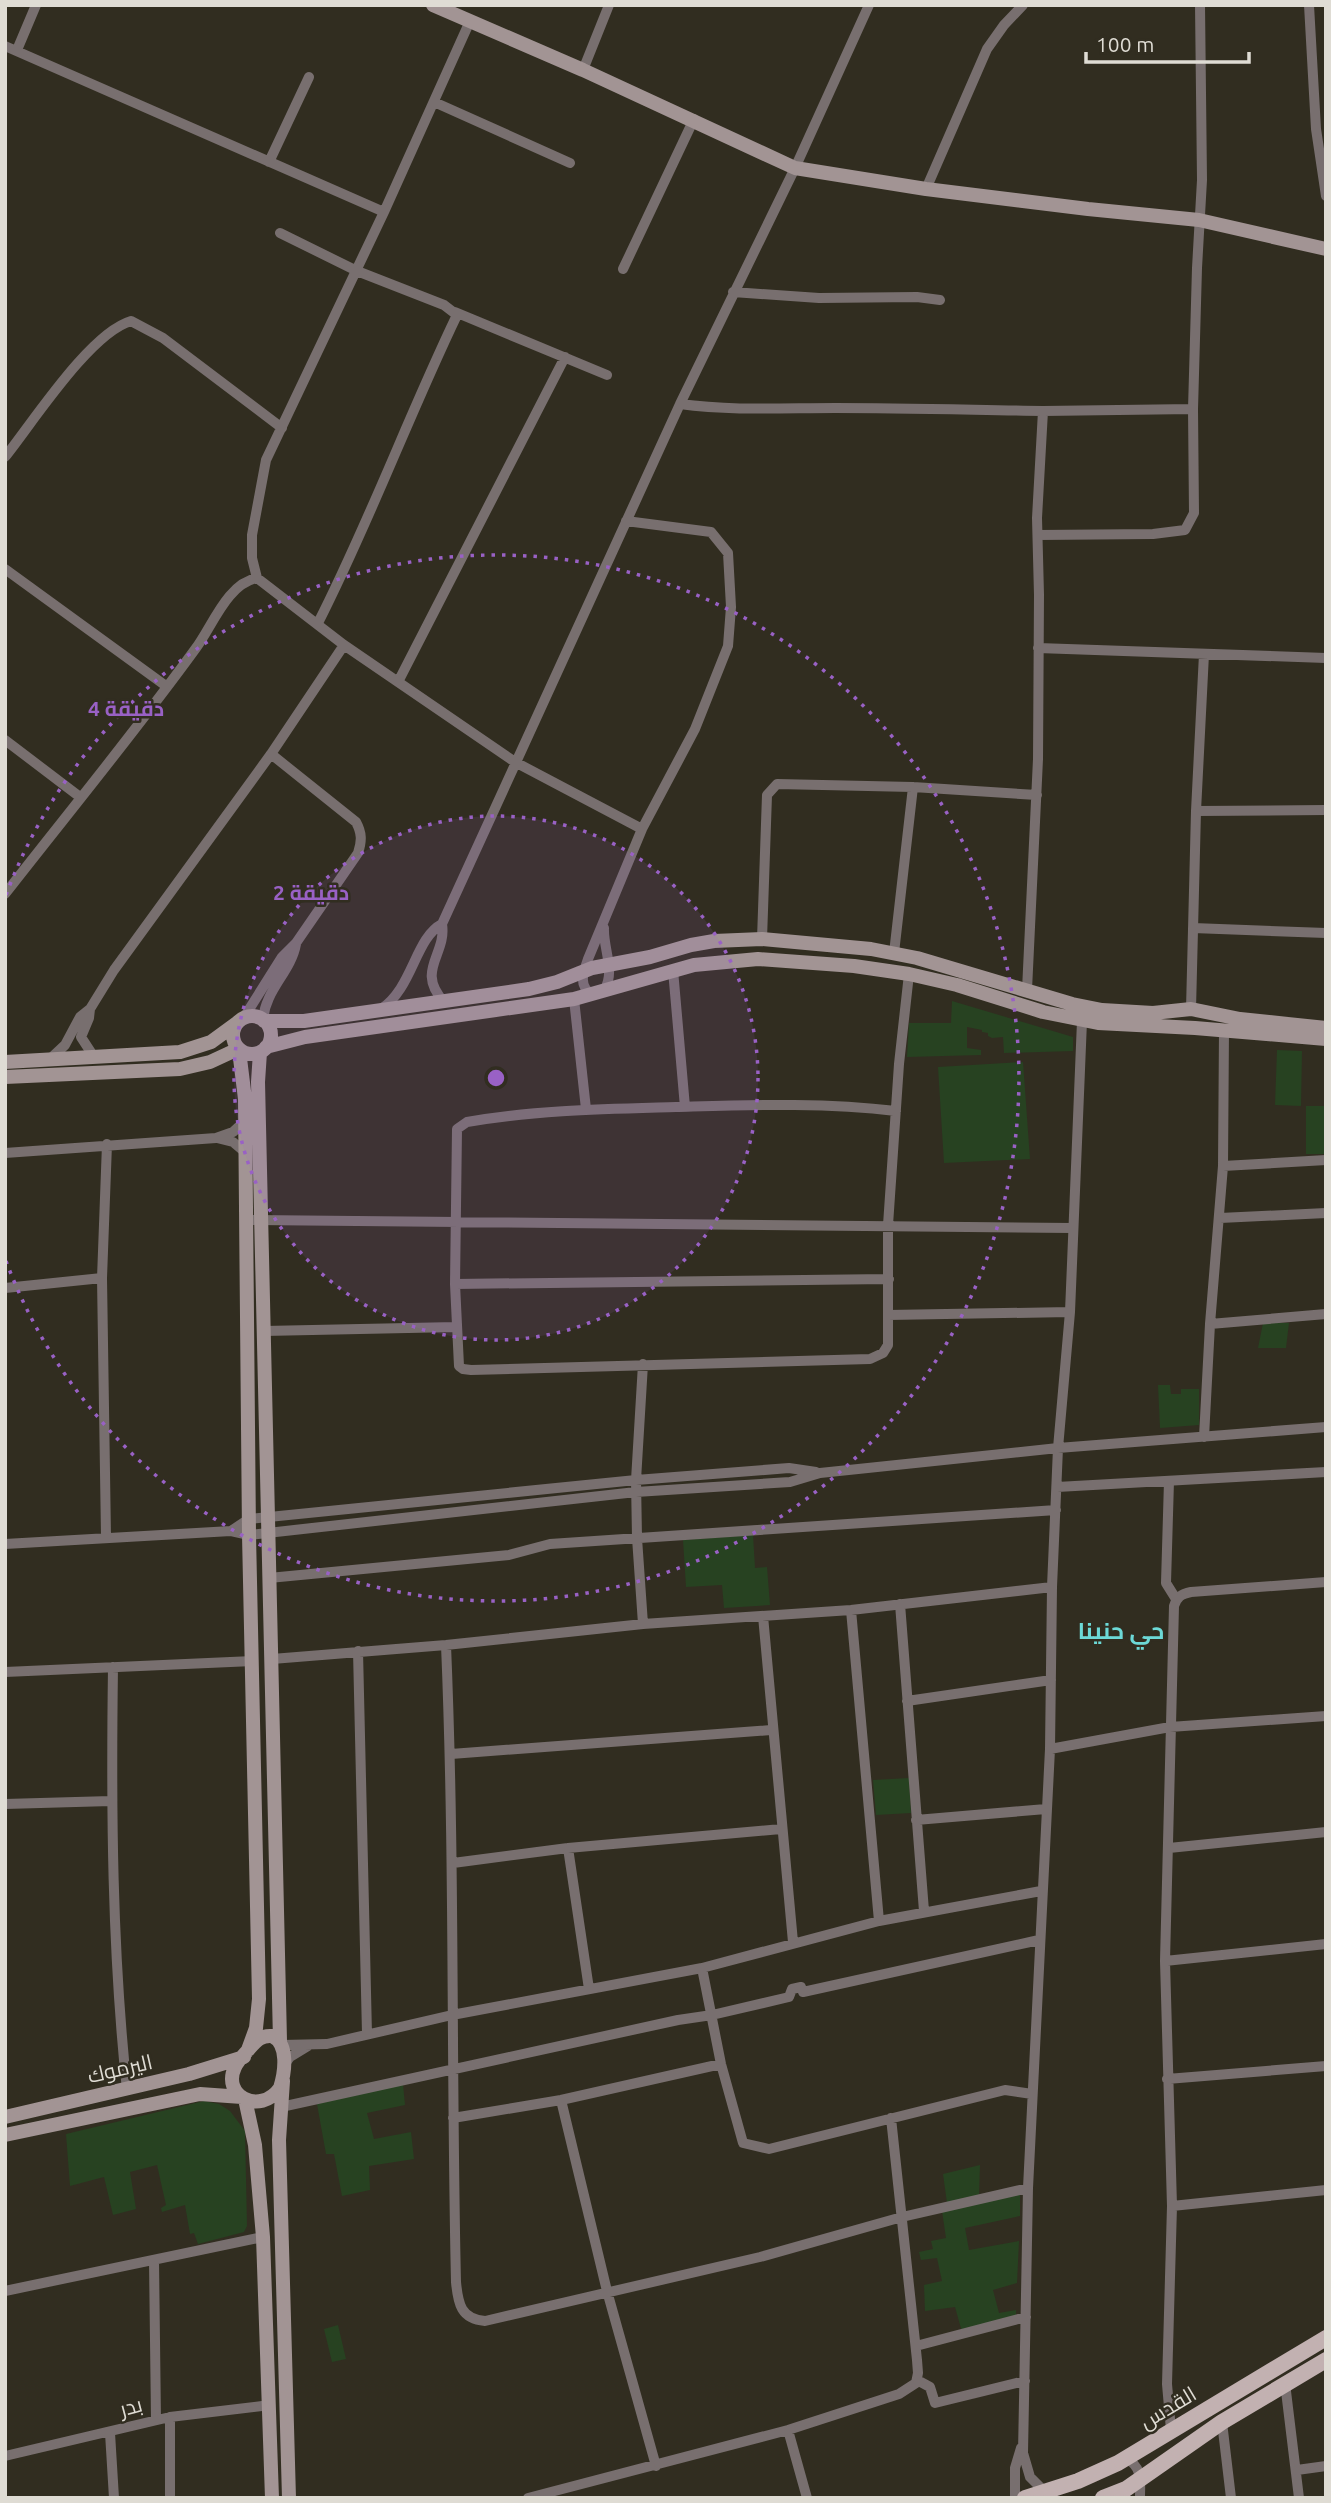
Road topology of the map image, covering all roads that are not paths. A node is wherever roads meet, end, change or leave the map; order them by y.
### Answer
1 (36, 5) edge
2 (433, 5) edge
3 (609, 5) edge
4 (869, 5) edge
5 (1023, 5) edge
6 (1200, 5) edge
7 (1309, 5) edge
8 (470, 21) junction
9 (5, 46) edge
10 (17, 50) junction
11 (583, 70) junction
12 (309, 77) dead end
13 (434, 102) junction
14 (694, 119) junction
15 (269, 162) junction
16 (569, 163) dead end
17 (795, 168) junction
18 (926, 189) junction
19 (1326, 196) edge
20 (384, 212) junction
21 (1199, 220) junction
22 (280, 233) dead end
23 (1326, 249) edge
24 (623, 270) dead end
25 (357, 271) junction
26 (733, 292) junction
27 (940, 300) dead end
28 (455, 312) junction
29 (565, 357) junction
30 (607, 375) dead end
31 (680, 404) junction
32 (1193, 409) junction
33 (1043, 411) junction
34 (282, 428) junction
35 (5, 457) edge
36 (626, 521) junction
37 (1038, 535) junction
38 (5, 569) edge
39 (257, 578) junction
40 (318, 623) junction
41 (344, 645) junction
42 (1038, 648) junction
43 (1204, 654) junction
44 (1326, 658) edge
45 (398, 682) junction
46 (166, 687) junction
47 (5, 740) edge
48 (271, 754) junction
49 (514, 762) junction
50 (913, 787) junction
51 (1037, 795) junction
52 (80, 797) junction
53 (1326, 810) edge
54 (1196, 811) junction
55 (642, 829) junction
56 (5, 894) edge
57 (442, 924) junction
58 (604, 924) junction
59 (1193, 928) junction
60 (1326, 933) edge
61 (762, 939) junction
62 (296, 943) junction
63 (894, 953) junction
64 (609, 964) junction
65 (673, 970) junction
66 (583, 971) junction
67 (909, 974) junction
68 (1027, 990) junction
69 (598, 993) junction
70 (574, 999) junction
71 (444, 1002) junction
72 (90, 1009) junction
73 (1191, 1009) junction
74 (380, 1010) junction
75 (240, 1021) junction
76 (264, 1021) junction
77 (1082, 1021) junction
78 (1190, 1028) junction
79 (1326, 1028) edge
80 (1224, 1030) junction
81 (1326, 1039) edge
82 (239, 1049) junction
83 (263, 1050) junction
84 (94, 1058) junction
85 (48, 1060) junction
86 (5, 1062) edge
87 (5, 1077) edge
88 (685, 1107) junction
89 (586, 1109) junction
90 (896, 1111) junction
91 (252, 1120) junction
92 (216, 1138) junction
93 (107, 1144) junction
94 (5, 1153) edge
95 (253, 1153) junction
96 (1326, 1160) edge
97 (1223, 1166) junction
98 (1326, 1213) edge
99 (1220, 1218) junction
100 (246, 1220) junction
101 (262, 1220) junction
102 (455, 1220) junction
103 (888, 1225) junction
104 (1072, 1228) junction
105 (102, 1278) junction
106 (888, 1279) junction
107 (455, 1284) junction
108 (5, 1288) edge
109 (1070, 1312) junction
110 (1326, 1314) edge
111 (888, 1315) junction
112 (1210, 1324) junction
113 (456, 1328) junction
114 (264, 1331) junction
115 (643, 1364) junction
116 (1326, 1427) edge
117 (1204, 1437) junction
118 (1058, 1448) junction
119 (1326, 1472) edge
120 (820, 1473) junction
121 (636, 1480) junction
122 (1169, 1481) junction
123 (1057, 1487) junction
124 (636, 1492) junction
125 (1056, 1510) junction
126 (249, 1519) junction
127 (268, 1524) junction
128 (231, 1531) junction
129 (249, 1535) junction
130 (106, 1537) junction
131 (637, 1538) junction
132 (5, 1544) edge
133 (269, 1578) junction
134 (1326, 1583) edge
135 (1052, 1587) junction
136 (1176, 1599) junction
137 (900, 1604) junction
138 (851, 1610) junction
139 (762, 1616) junction
140 (643, 1625) junction
141 (446, 1645) junction
142 (358, 1651) junction
143 (272, 1659) junction
144 (253, 1661) junction
145 (113, 1667) junction
146 (5, 1672) edge
147 (1051, 1680) junction
148 (907, 1701) junction
149 (1326, 1716) edge
150 (1170, 1727) junction
151 (771, 1730) junction
152 (1050, 1749) junction
153 (451, 1755) junction
154 (111, 1801) junction
155 (5, 1804) edge
156 (1046, 1808) junction
157 (916, 1820) junction
158 (781, 1829) junction
159 (1326, 1832) edge
160 (1169, 1847) junction
161 (568, 1848) junction
162 (453, 1863) junction
163 (1041, 1891) junction
164 (923, 1911) junction
165 (879, 1921) junction
166 (1039, 1940) junction
167 (793, 1942) junction
168 (1326, 1944) edge
169 (1165, 1961) junction
170 (702, 1968) junction
171 (589, 1989) junction
172 (712, 2014) junction
173 (452, 2015) junction
174 (367, 2034) junction
175 (281, 2043) junction
176 (308, 2046) junction
177 (246, 2053) junction
178 (721, 2064) junction
179 (1326, 2066) edge
180 (452, 2071) junction
181 (283, 2074) junction
182 (1167, 2079) junction
183 (127, 2090) junction
184 (1032, 2094) junction
185 (243, 2098) junction
186 (561, 2101) junction
187 (281, 2107) junction
188 (5, 2117) edge
189 (453, 2118) junction
190 (891, 2118) junction
191 (5, 2135) edge
192 (1028, 2188) junction
193 (1326, 2190) edge
194 (1172, 2206) junction
195 (902, 2217) junction
196 (263, 2237) junction
197 (154, 2261) junction
198 (5, 2291) edge
199 (607, 2291) junction
200 (1026, 2317) junction
201 (1326, 2338) edge
202 (916, 2346) junction
203 (1326, 2360) edge
204 (917, 2380) junction
205 (1025, 2381) junction
206 (1285, 2383) junction
207 (270, 2405) junction
208 (170, 2417) junction
209 (156, 2420) junction
210 (1222, 2422) junction
211 (788, 2430) junction
212 (1171, 2430) junction
213 (110, 2433) junction
214 (1024, 2434) junction
215 (5, 2456) edge
216 (1126, 2458) junction
217 (656, 2466) junction
218 (1326, 2466) edge
219 (1297, 2470) junction
220 (1141, 2477) junction
221 (1043, 2490) junction
222 (1111, 2497) edge
223 (114, 2498) edge
224 (170, 2498) edge
225 (272, 2498) edge
226 (289, 2498) edge
227 (528, 2498) edge
228 (807, 2498) edge
229 (1016, 2498) edge
230 (1025, 2498) edge
231 (1140, 2498) edge
232 (1231, 2498) edge
233 (1299, 2498) edge

1 - 10 street
2 - 8 street
3 - 11 street
4 - 17 street
5 - 18 street
6 - 21 street
7 - 19 street
8 - 11 street
8 - 13 street
9 - 10 street
10 - 15 street
11 - 14 street
12 - 15 street
13 - 16 street
13 - 20 street
14 - 17 street
14 - 24 street
15 - 20 street
17 - 18 street
17 - 26 street
18 - 21 street
20 - 25 street
21 - 23 street
21 - 32 street
22 - 25 street
25 - 28 street
25 - 34 street
26 - 27 street
26 - 31 street
28 - 29 street
28 - 40 street
29 - 30 street
29 - 45 street
31 - 33 street
31 - 36 street
32 - 33 street
32 - 37 street
33 - 37 street
34 - 35 street
34 - 39 street
36 - 49 street
36 - 55 street
37 - 42 street
38 - 46 street
39 - 40 street
39 - 46 street
40 - 41 street
41 - 45 street
41 - 48 street
42 - 43 street
42 - 51 street
43 - 44 street
43 - 54 street
45 - 49 street
46 - 52 street
47 - 52 street
48 - 62 street
48 - 72 street
49 - 55 street
49 - 57 street
50 - 51 street
50 - 61 street
50 - 63 street
51 - 68 street
52 - 56 street
53 - 54 street
54 - 59 street
55 - 58 street
57 - 71 street
57 - 74 street
58 - 64 street
58 - 66 street
59 - 60 street
59 - 73 street
61 - 63 street
61 - 64 street
62 - 75 street
62 - 76 street
63 - 68 street
64 - 66 street
64 - 69 street
65 - 67 street
65 - 69 street
65 - 88 street
66 - 69 street
66 - 71 street
67 - 77 street
67 - 90 street
68 - 73 street
69 - 70 street
70 - 83 street
70 - 89 street
71 - 74 street
72 - 84 street
72 - 85 street
73 - 78 street
73 - 79 street
74 - 76 street
75 - 76 street
75 - 82 street
75 - 84 street
76 - 83 street
77 - 78 street
77 - 104 street
78 - 80 street
80 - 81 street
80 - 97 street
82 - 83 street
82 - 87 street
82 - 91 street
83 - 91 street
84 - 85 street
85 - 86 street
88 - 89 street
88 - 90 street
89 - 102 street
90 - 103 street
91 - 92 street
91 - 95 street
92 - 93 street
92 - 95 street
93 - 94 street
93 - 105 street
95 - 100 street
95 - 101 street
96 - 97 street
97 - 99 street
98 - 99 street
99 - 112 street
100 - 101 street
100 - 126 street
101 - 102 street
101 - 114 street
102 - 103 street
102 - 107 street
103 - 104 street
103 - 106 street
104 - 109 street
105 - 108 street
105 - 130 street
106 - 107 street
106 - 111 street
107 - 113 street
109 - 111 street
109 - 118 street
110 - 112 street
111 - 115 street
112 - 117 street
113 - 114 street
113 - 115 street
114 - 127 street
115 - 121 street
116 - 117 street
117 - 118 street
118 - 120 street
118 - 123 street
119 - 122 street
120 - 121 street
120 - 124 street
121 - 124 street
121 - 127 street
122 - 123 street
122 - 136 street
123 - 125 street
124 - 127 street
124 - 131 street
125 - 131 street
125 - 135 street
126 - 127 street
126 - 128 street
126 - 129 street
127 - 129 street
127 - 133 street
128 - 129 street
128 - 130 street
129 - 144 street
130 - 132 street
131 - 133 street
131 - 140 street
133 - 143 street
134 - 136 street
135 - 137 street
135 - 147 street
136 - 150 street
137 - 138 street
137 - 148 street
138 - 139 street
138 - 165 street
139 - 140 street
139 - 151 street
140 - 141 street
141 - 142 street
141 - 153 street
142 - 143 street
142 - 174 street
143 - 175 street
144 - 145 street
144 - 177 street
145 - 146 street
145 - 154 street
147 - 148 street
147 - 152 street
148 - 157 street
149 - 150 street
150 - 152 street
150 - 160 street
151 - 153 street
151 - 158 street
152 - 156 street
153 - 162 street
154 - 155 street
154 - 183 street
156 - 157 street
156 - 163 street
157 - 164 street
158 - 161 street
158 - 167 street
159 - 160 street
160 - 169 street
161 - 162 street
161 - 171 street
162 - 173 street
163 - 164 street
163 - 166 street
164 - 165 street
165 - 167 street
166 - 172 street
166 - 184 street
167 - 170 street
168 - 169 street
169 - 182 street
170 - 171 street
170 - 172 street
171 - 173 street
172 - 178 street
172 - 180 street
173 - 174 street
173 - 180 street
174 - 176 street
175 - 176 street
175 - 177 street
175 - 181 street
176 - 181 street
177 - 183 street, اليرموك
177 - 185 street
178 - 186 street
178 - 190 street
179 - 182 street
180 - 187 street
180 - 189 street
181 - 185 street
181 - 187 street
182 - 194 street
183 - 188 street, اليرموك
184 - 190 street
184 - 192 street
185 - 191 street
185 - 196 street
186 - 189 street
186 - 199 street
187 - 226 street
189 - 199 street
190 - 195 street
192 - 195 street
192 - 200 street
193 - 194 street
194 - 212 street
195 - 199 street
195 - 202 street
196 - 197 street
196 - 207 street
197 - 198 street
197 - 209 street
199 - 217 street
200 - 202 street
200 - 205 street
201 - 212 main road, القدس
202 - 204 street
203 - 206 main road, القدس
204 - 205 street
204 - 211 street
205 - 214 street
206 - 210 main road, القدس
206 - 219 street
207 - 208 street, بدر
207 - 225 street
208 - 209 street, بدر
208 - 224 street
209 - 213 street, بدر
210 - 220 main road, القدس
210 - 232 street
211 - 217 street
211 - 228 street
212 - 216 main road, القدس
213 - 215 street, بدر
213 - 223 street
214 - 221 street
214 - 229 street
216 - 220 street
216 - 221 main road, القدس
217 - 227 street
218 - 219 street
219 - 233 street
220 - 222 main road, القدس
220 - 231 street
221 - 230 main road, القدس

